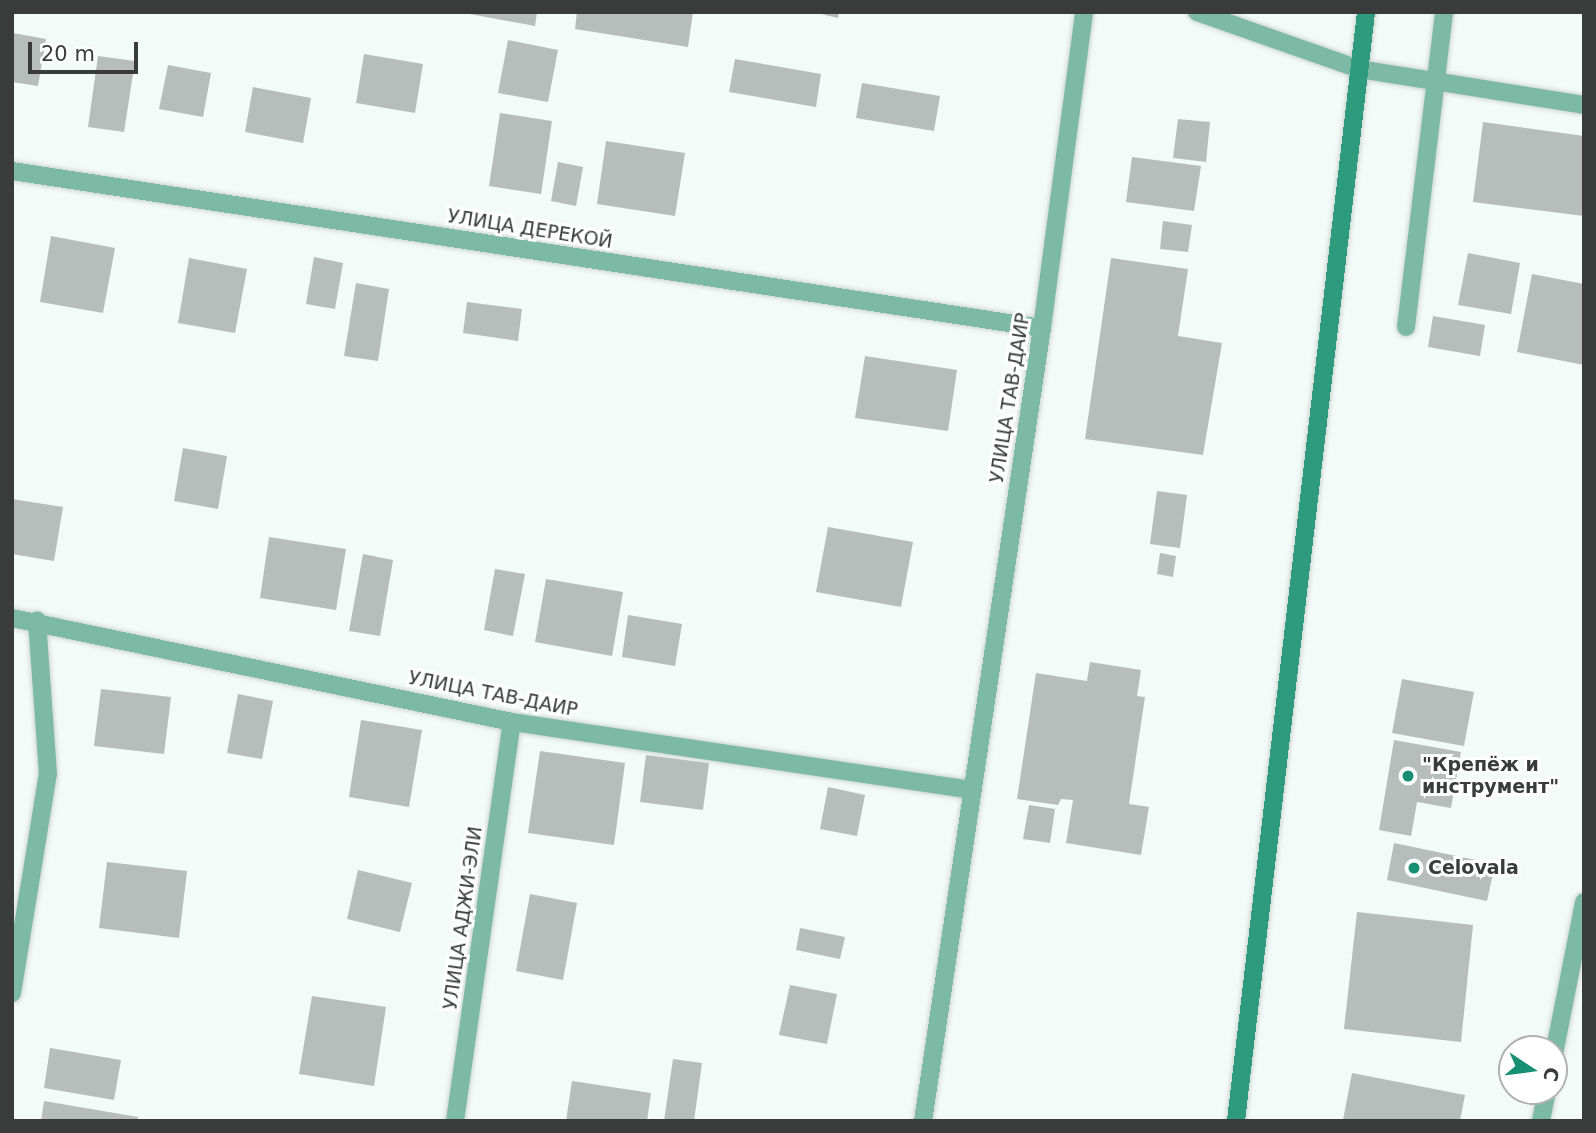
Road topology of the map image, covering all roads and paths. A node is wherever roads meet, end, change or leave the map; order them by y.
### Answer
1 (1084, 12) edge
2 (1197, 12) edge
3 (1366, 12) edge
4 (1444, 12) edge
5 (1359, 69) junction
6 (1436, 82) junction
7 (1584, 105) edge
8 (12, 171) edge
9 (1406, 327) dead end
10 (1042, 328) junction
11 (12, 618) edge
12 (37, 620) junction
13 (512, 722) junction
14 (971, 790) junction
15 (1584, 902) edge
16 (12, 993) edge
17 (1558, 1035) edge
18 (455, 1121) edge
19 (923, 1121) edge
20 (1236, 1121) edge

1 - 10 street, УЛИЦА ТАВ-ДАИР
2 - 5 street
3 - 5 main road
4 - 6 street
5 - 6 street
5 - 20 main road
6 - 7 street
6 - 9 street
8 - 10 street, УЛИЦА ДЕРЕКОЙ
10 - 14 street, УЛИЦА ТАВ-ДАИР
11 - 12 street, УЛИЦА ТАВ-ДАИР
12 - 13 street, УЛИЦА ТАВ-ДАИР
12 - 16 street
13 - 14 street, УЛИЦА ТАВ-ДАИР
13 - 18 street, УЛИЦА АДЖИ-ЭЛИ
14 - 19 street, УЛИЦА ТАВ-ДАИР
15 - 17 street

